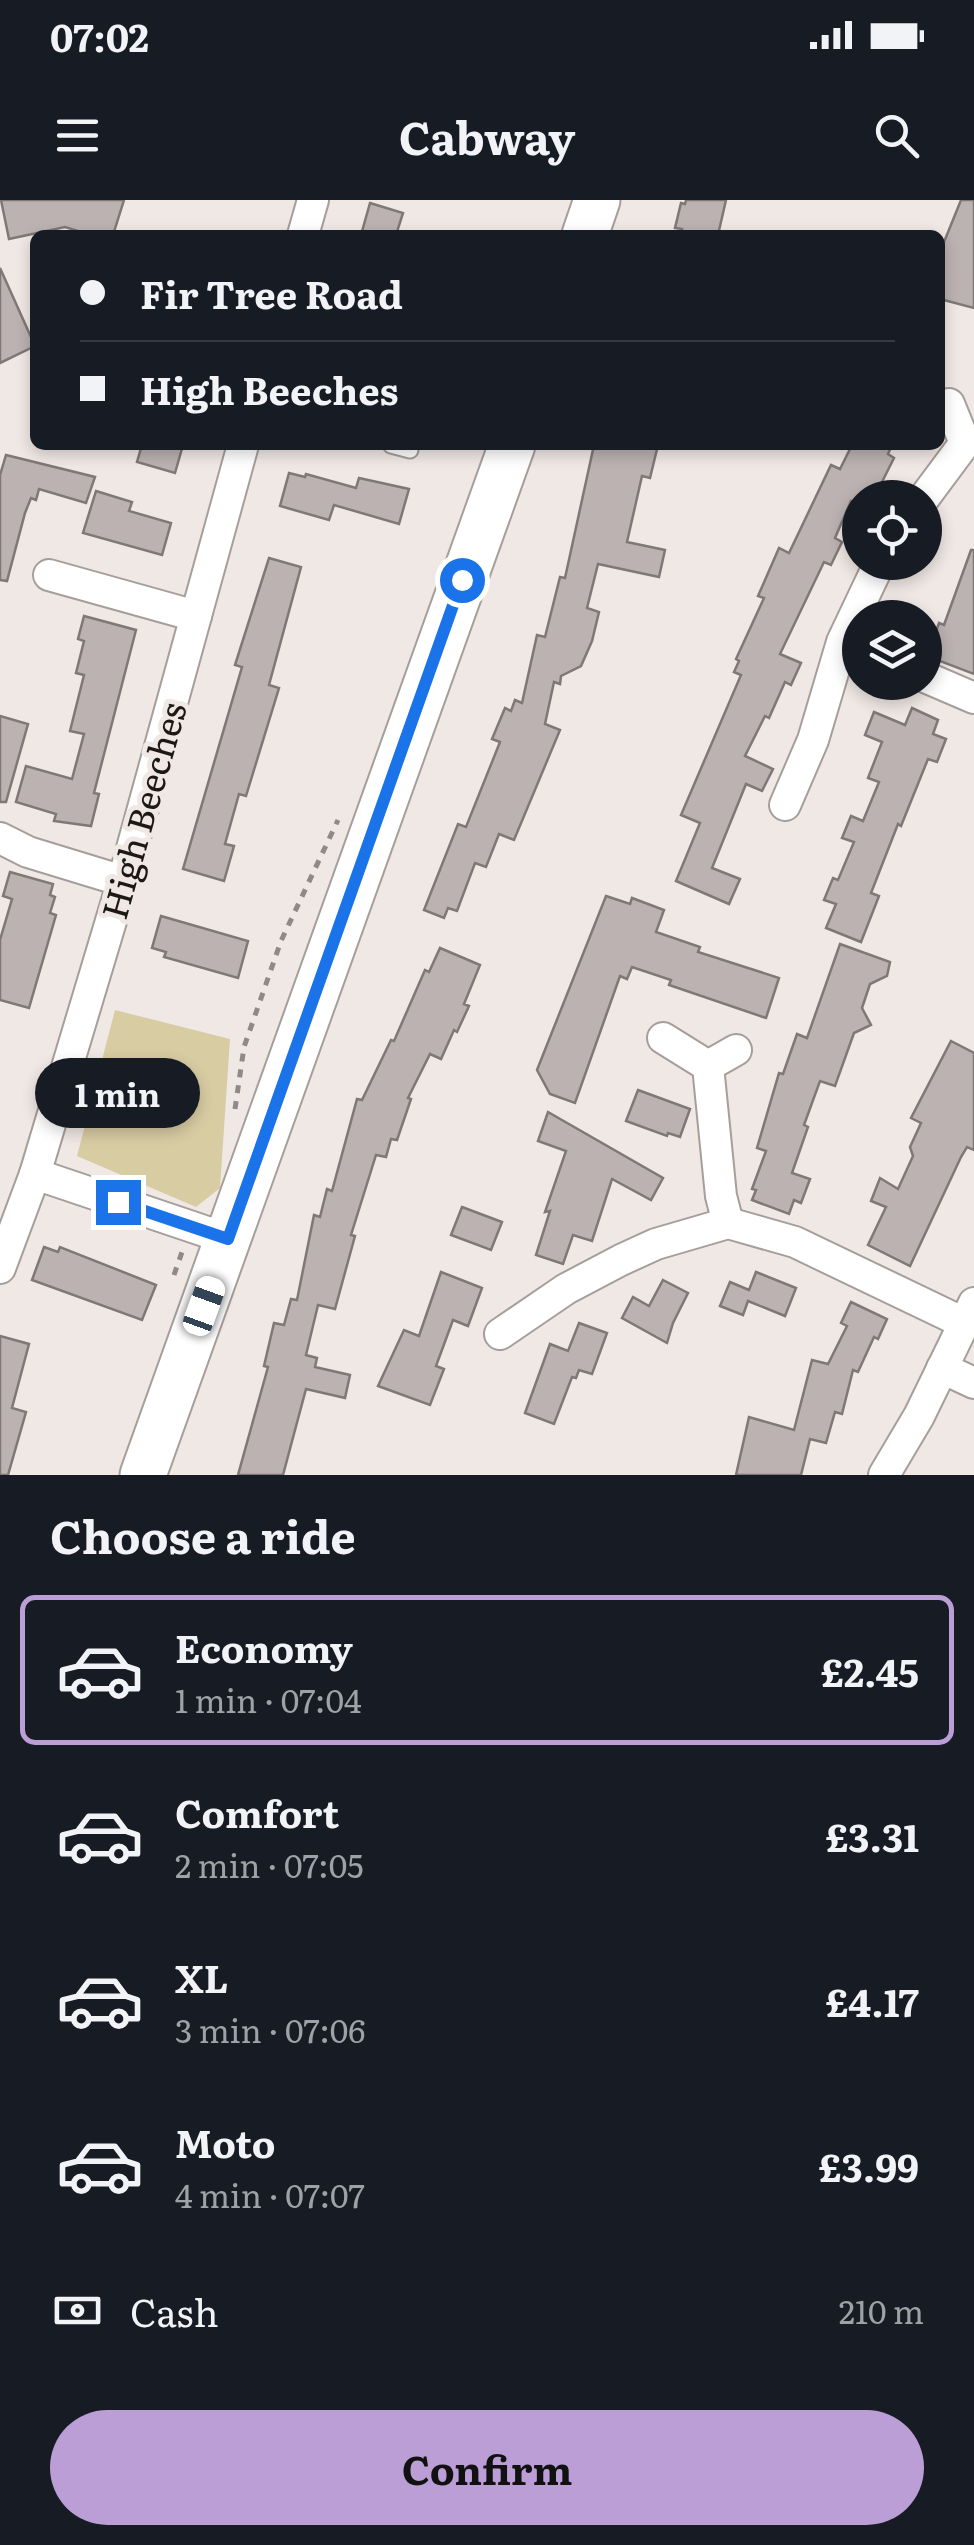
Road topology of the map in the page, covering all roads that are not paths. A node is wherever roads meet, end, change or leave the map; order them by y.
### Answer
1 (313, 200) edge
2 (598, 200) edge
3 (304, 230) edge
4 (588, 230) edge
5 (948, 404) dead end
6 (970, 442) edge
7 (243, 450) edge
8 (510, 450) edge
9 (939, 480) edge
10 (49, 575) dead end
11 (196, 616) junction
12 (842, 668) edge
13 (942, 684) edge
14 (974, 698) edge
15 (785, 804) dead end
16 (0, 838) edge
17 (123, 881) junction
18 (663, 1038) dead end
19 (736, 1050) dead end
20 (708, 1066) junction
21 (35, 1174) junction
22 (728, 1223) junction
23 (228, 1239) junction
24 (0, 1268) edge
25 (969, 1313) edge
26 (500, 1334) dead end
27 (942, 1368) junction
28 (974, 1383) edge
29 (143, 1475) edge
30 (884, 1475) edge

1 - 3 street
2 - 4 main road
5 - 6 street
6 - 9 street
7 - 11 street, High Beeches
8 - 23 main road
10 - 11 street
11 - 17 street, High Beeches
12 - 15 street
13 - 14 street
16 - 17 street
17 - 21 street, High Beeches
18 - 20 street
19 - 20 street
20 - 22 street
21 - 23 street
21 - 24 street, High Beeches
22 - 25 street
22 - 26 street
23 - 29 main road
25 - 27 street
27 - 28 street
27 - 30 street

